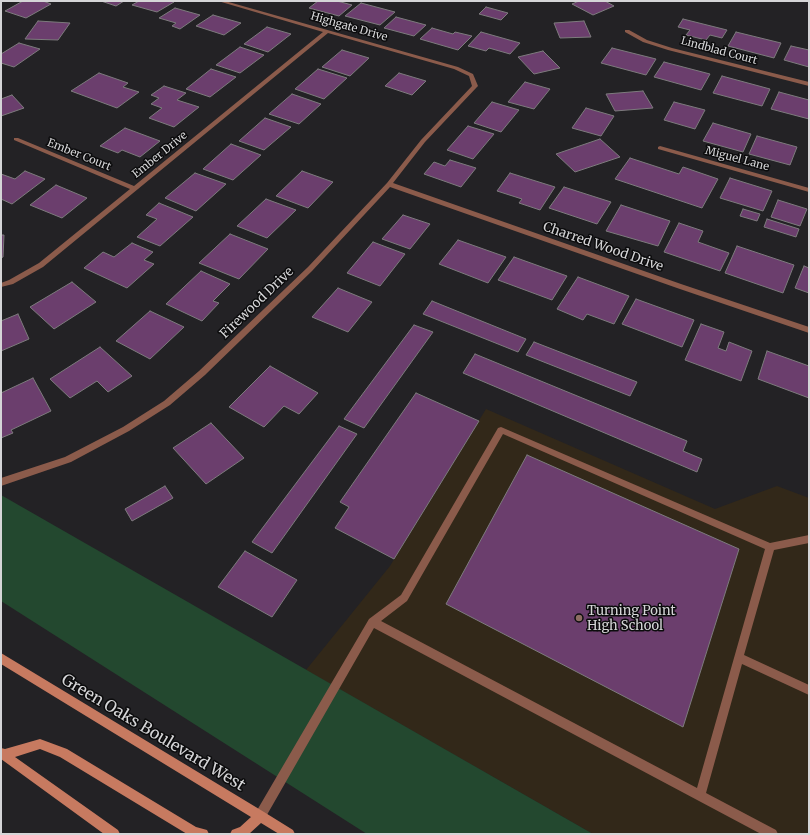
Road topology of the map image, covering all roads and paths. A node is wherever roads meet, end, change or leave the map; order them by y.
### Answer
1 (220, 1) edge
2 (627, 31) dead end
3 (326, 32) junction
4 (471, 75) joint
5 (809, 84) edge
6 (16, 139) dead end
7 (660, 148) dead end
8 (389, 184) junction
9 (135, 189) junction
10 (809, 190) edge
11 (1, 285) edge
12 (809, 330) edge
13 (1, 482) edge
14 (809, 539) edge
15 (770, 547) junction
16 (372, 622) junction
17 (1, 658) edge
18 (739, 658) junction
19 (809, 690) edge
20 (2, 755) edge
21 (700, 796) junction
22 (260, 816) junction
23 (114, 834) edge
24 (203, 834) edge
25 (236, 834) edge
26 (289, 834) edge
27 (772, 834) edge

1 - 3 street, Highgate Drive
2 - 5 street, Lindblad Court
3 - 4 street, Highgate Drive
3 - 9 street, Ember Drive
4 - 8 street, Firewood Drive
6 - 9 street, Ember Court
7 - 10 street, Miguel Lane
8 - 12 street, Charred Wood Drive
8 - 13 street, Firewood Drive
9 - 11 street, Ember Drive
14 - 15 street
15 - 16 street
15 - 18 street
16 - 21 street
16 - 22 street
17 - 22 main road, Green Oaks Boulevard West
18 - 19 street
18 - 21 street
20 - 23 main road
20 - 24 main road
21 - 27 street
22 - 25 main road
22 - 26 main road, Green Oaks Boulevard West

